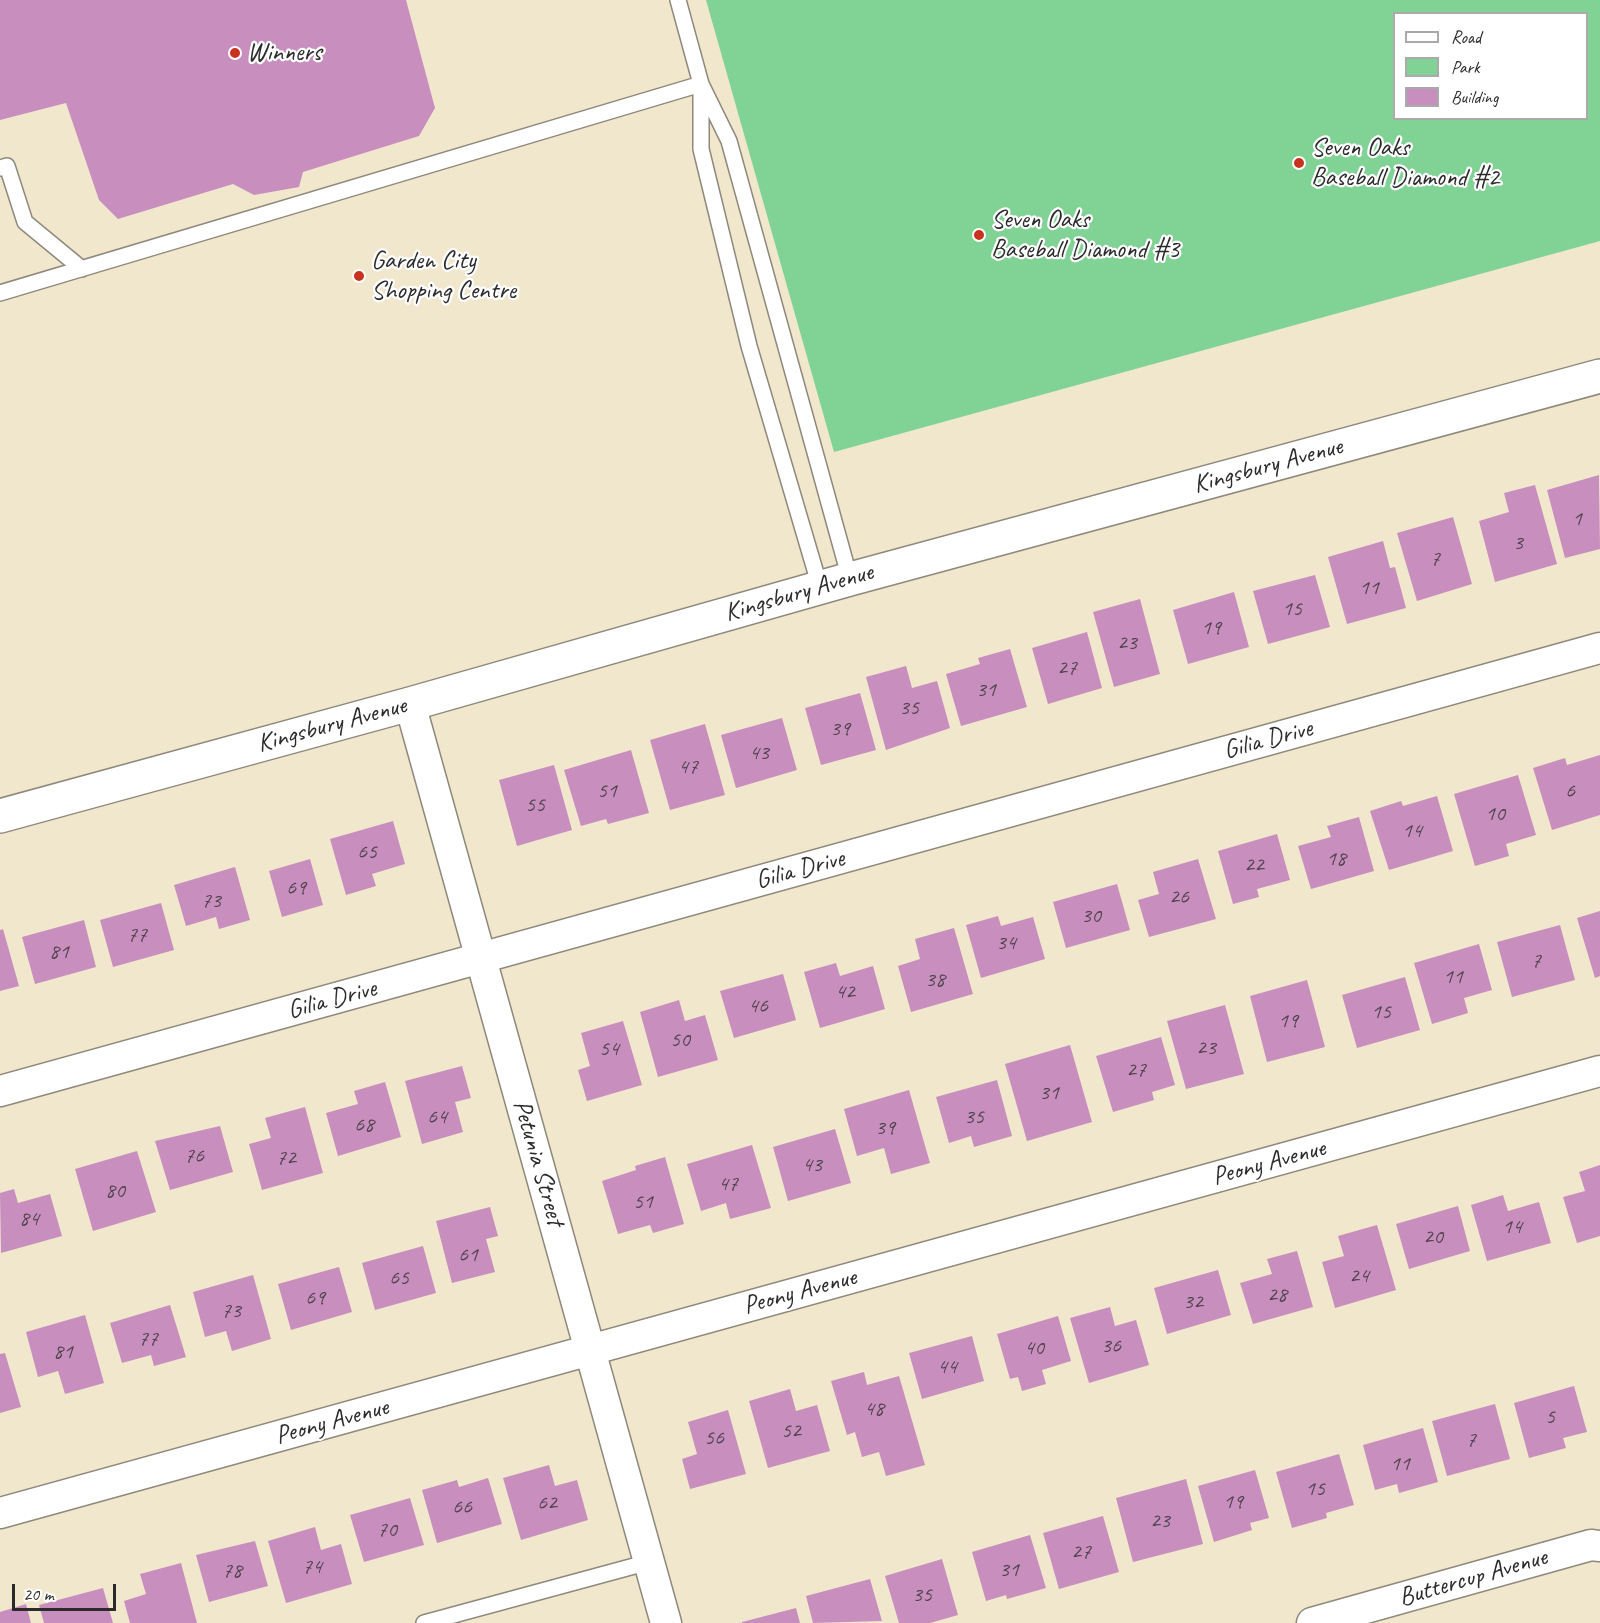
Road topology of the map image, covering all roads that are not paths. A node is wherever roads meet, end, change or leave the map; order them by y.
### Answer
1 (678, 0) edge
2 (701, 84) junction
3 (0, 168) edge
4 (82, 269) junction
5 (0, 293) edge
6 (1600, 376) edge
7 (835, 583) junction
8 (1600, 648) edge
9 (410, 704) junction
10 (0, 816) edge
11 (482, 959) junction
12 (1600, 1071) edge
13 (0, 1091) edge
14 (590, 1351) junction
15 (0, 1513) edge
16 (1600, 1546) edge
17 (649, 1562) junction
18 (424, 1623) edge
19 (666, 1623) edge
20 (1312, 1623) edge

1 - 2 lane
2 - 4 lane
2 - 7 lane
2 - 7 lane
3 - 4 lane
4 - 5 lane
6 - 7 street, Kingsbury Avenue
7 - 9 street, Kingsbury Avenue
8 - 11 street, Gilia Drive
9 - 10 street, Kingsbury Avenue
9 - 11 street, Petunia Street
11 - 13 street, Gilia Drive
11 - 14 street, Petunia Street
12 - 14 street, Peony Avenue
14 - 15 street, Peony Avenue
14 - 17 street, Petunia Street
16 - 20 street, Buttercup Avenue
17 - 18 lane
17 - 19 street, Petunia Street

